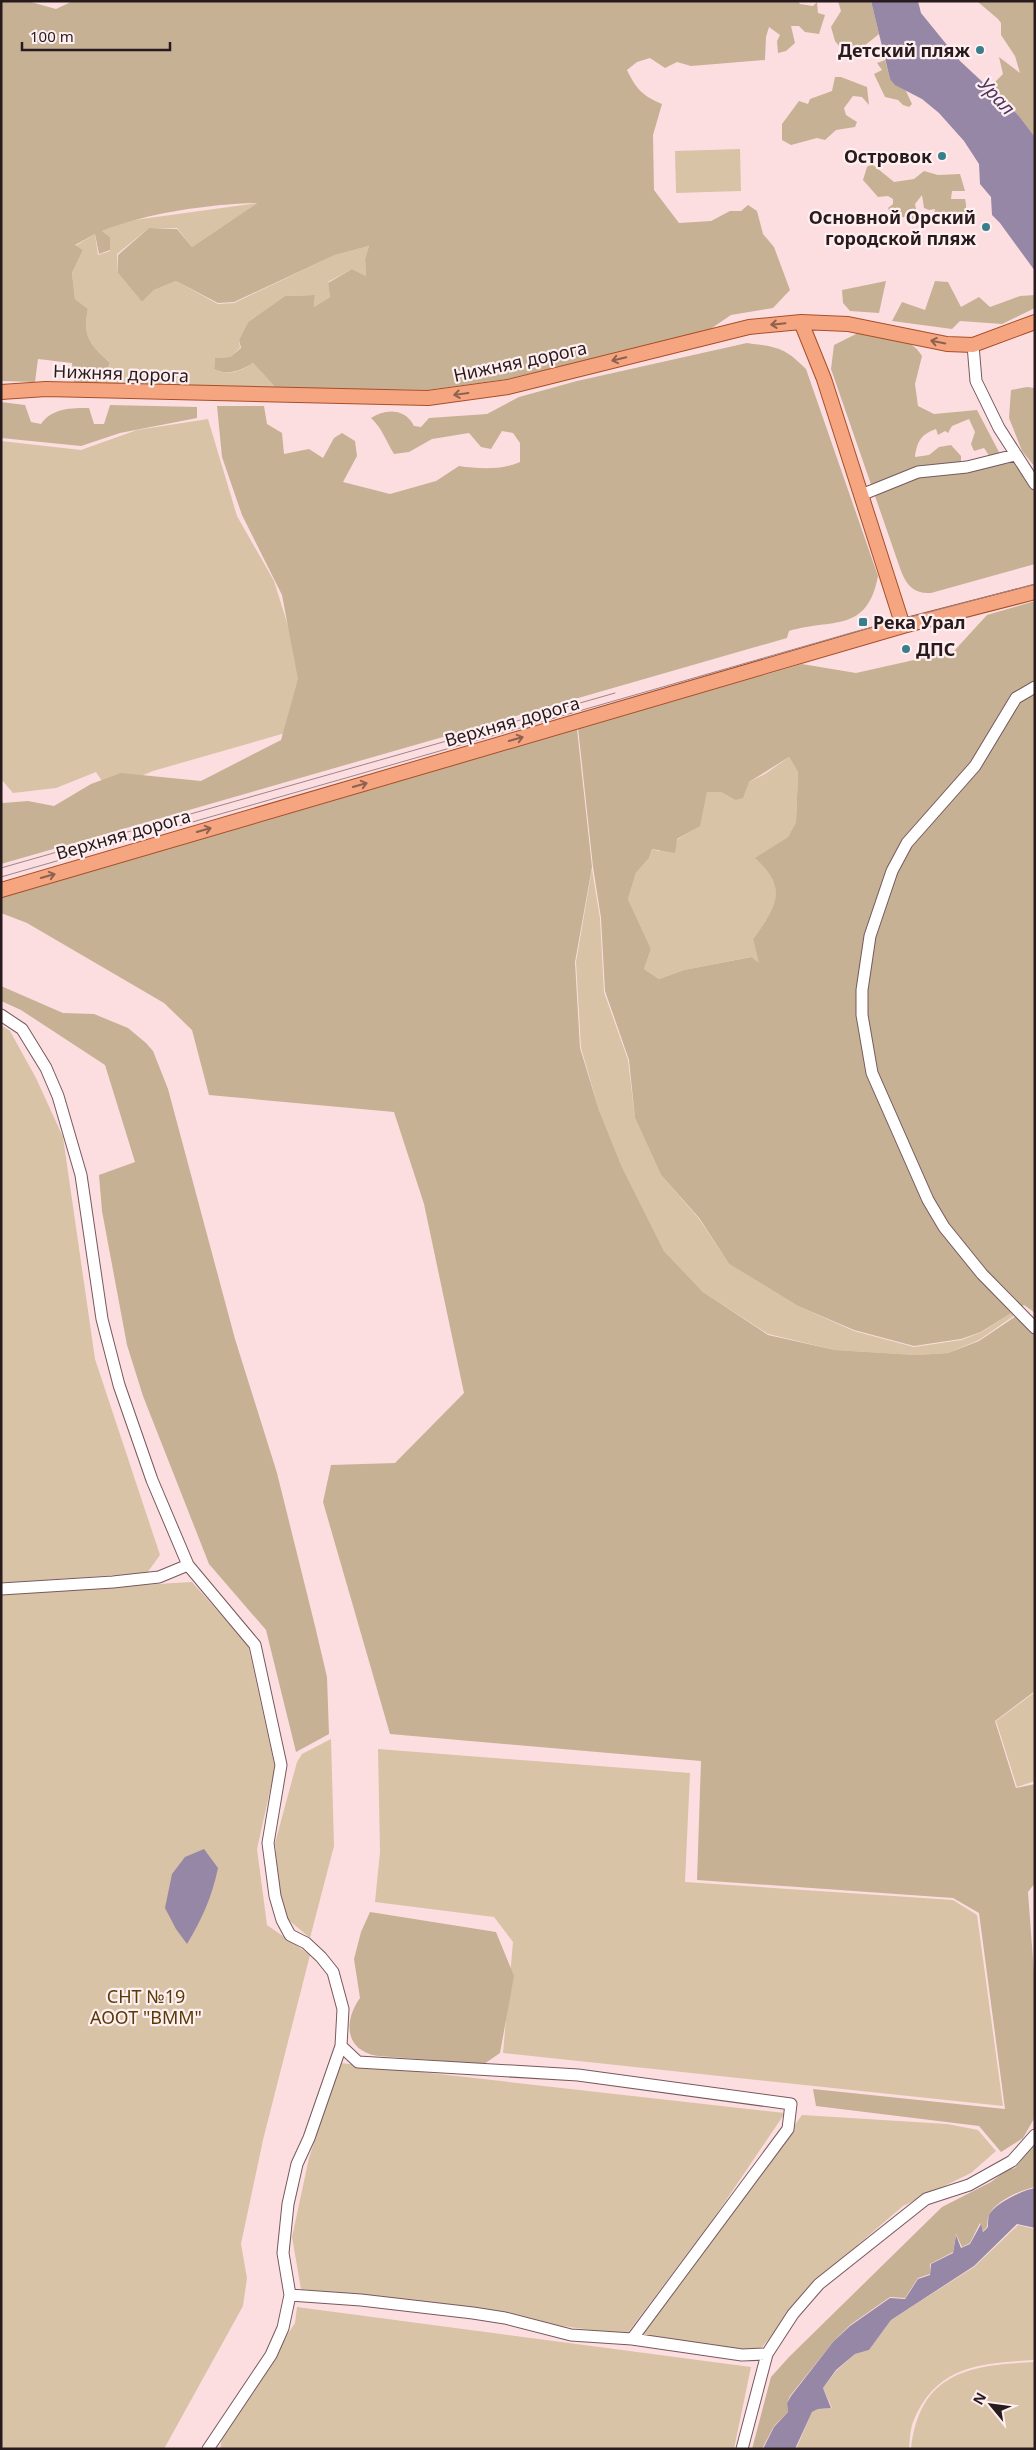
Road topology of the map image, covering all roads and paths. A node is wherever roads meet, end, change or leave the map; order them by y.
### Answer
1 (801, 322) junction
2 (1035, 322) edge
3 (973, 345) junction
4 (1, 392) edge
5 (1015, 455) junction
6 (1035, 484) edge
7 (861, 495) junction
8 (1035, 592) edge
9 (903, 626) junction
10 (1035, 687) edge
11 (1, 890) edge
12 (1, 1015) edge
13 (1035, 1328) edge
14 (188, 1566) junction
15 (1, 1589) edge
16 (341, 2046) junction
17 (1035, 2135) edge
18 (290, 2295) junction
19 (632, 2340) junction
20 (766, 2354) junction
21 (208, 2449) edge
22 (742, 2449) edge

3 -> 1 main road, Нижняя дорога
1 -> 4 main road, Нижняя дорога
1 - 7 main road
2 - 3 main road, Нижняя дорога
3 - 5 street
5 - 6 street
5 - 7 street
7 - 9 main road
8 - 9 main road, Верхняя дорога
11 -> 9 main road, Верхняя дорога
10 - 13 street
12 - 14 street
14 - 15 street
14 - 16 street
16 - 18 street
16 - 19 street
17 - 20 street
18 - 19 street
18 - 21 street
19 - 20 street
20 - 22 street

